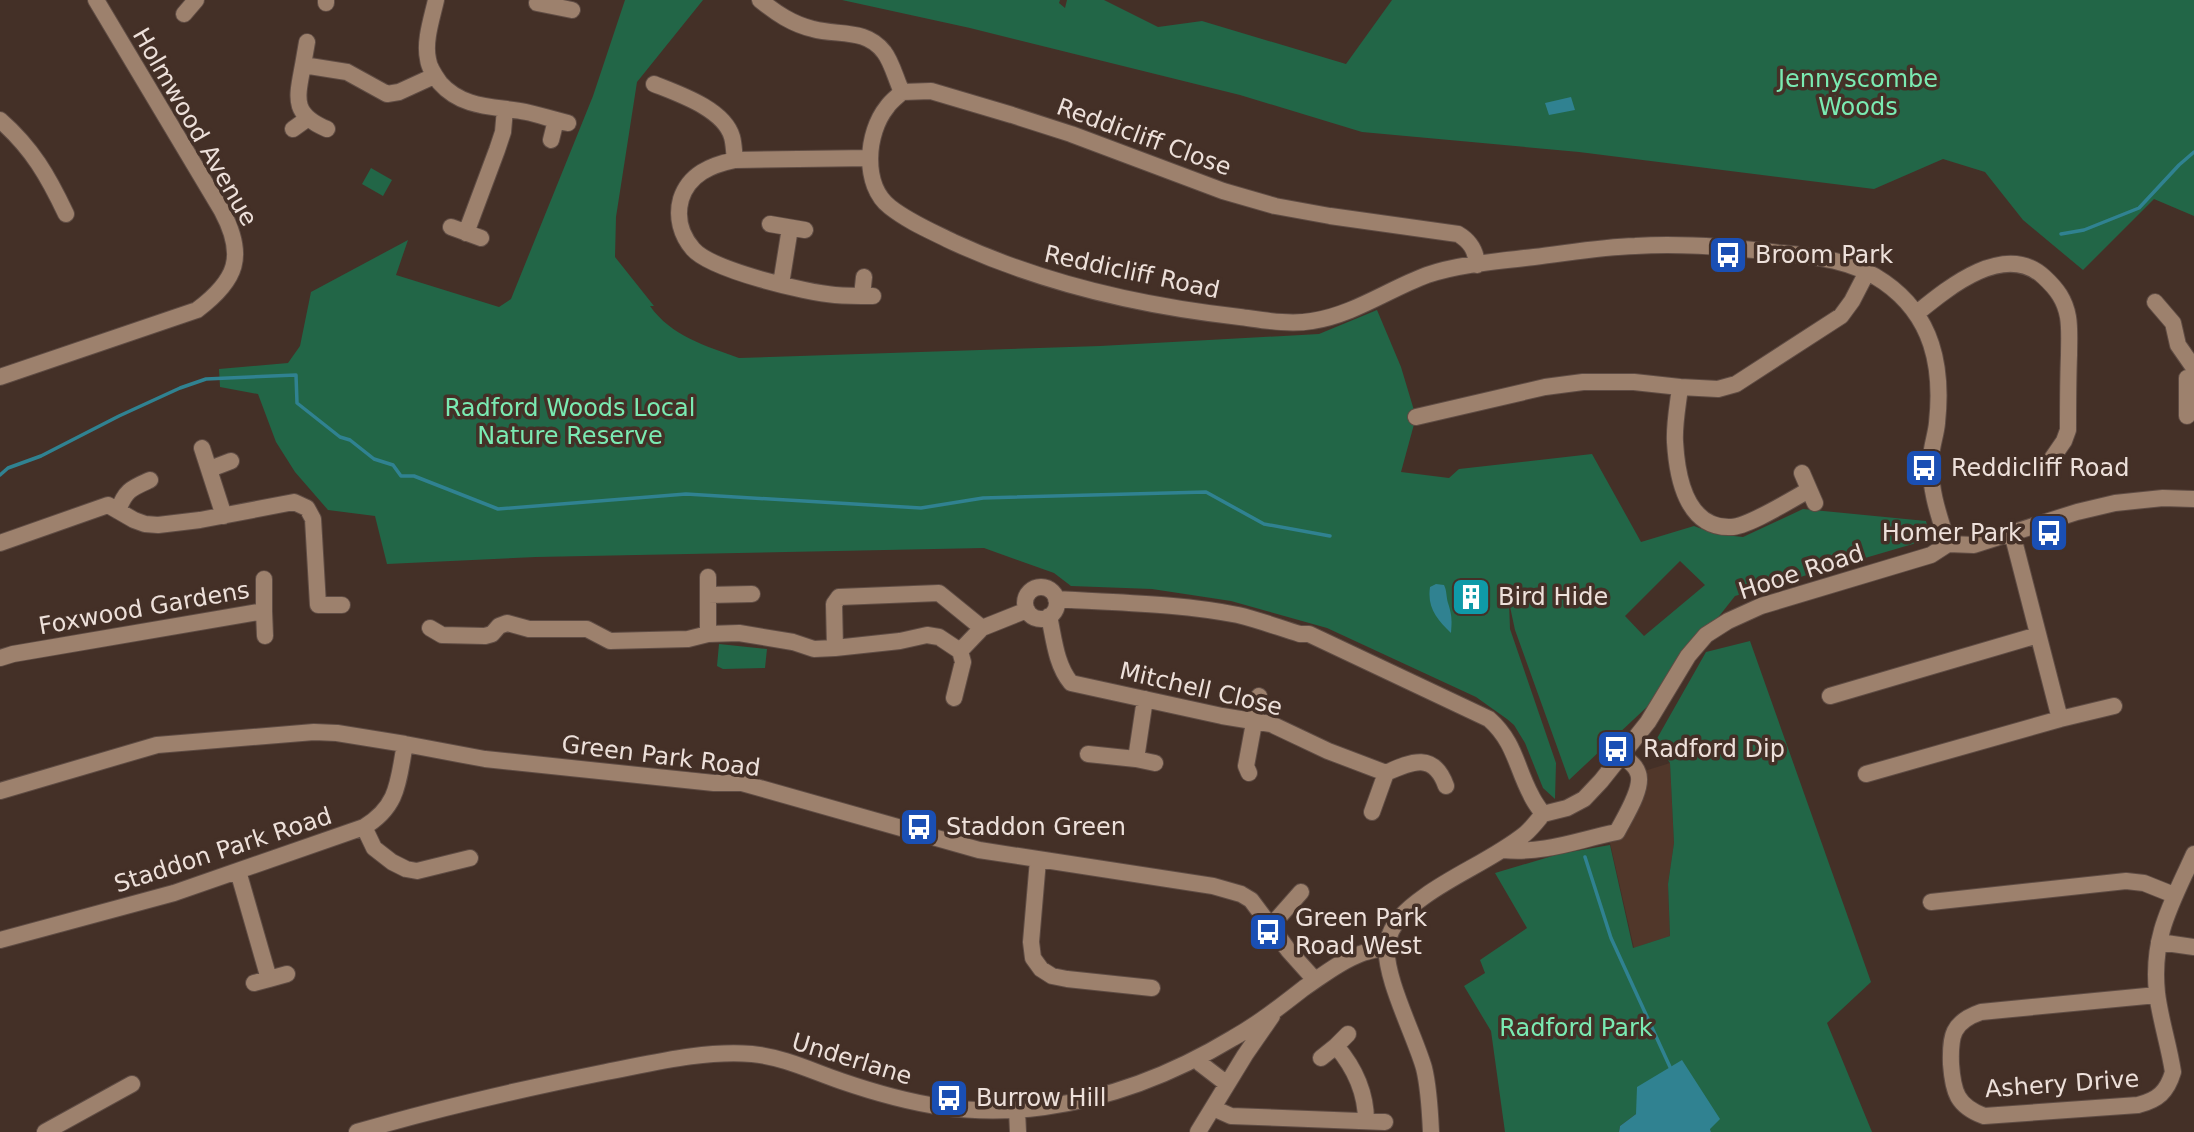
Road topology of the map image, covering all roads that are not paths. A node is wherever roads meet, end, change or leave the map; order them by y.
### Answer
1 (96, 0) edge
2 (436, 0) edge
3 (760, 0) edge
4 (548, 3) edge
5 (572, 10) dead end
6 (307, 42) dead end
7 (303, 65) junction
8 (434, 76) junction
9 (654, 84) dead end
10 (902, 92) junction
11 (505, 110) junction
12 (307, 119) junction
13 (0, 120) edge
14 (327, 129) dead end
15 (293, 130) dead end
16 (551, 140) dead end
17 (870, 158) junction
18 (734, 160) junction
19 (66, 214) dead end
20 (771, 224) dead end
21 (466, 232) dead end
22 (1477, 264) junction
23 (1867, 272) junction
24 (864, 277) dead end
25 (781, 284) junction
26 (2155, 302) dead end
27 (1917, 313) junction
28 (2190, 373) edge
29 (0, 377) edge
30 (1680, 387) junction
31 (2190, 396) edge
32 (1416, 416) dead end
33 (2187, 416) dead end
34 (202, 448) dead end
35 (2046, 460) dead end
36 (231, 461) dead end
37 (210, 469) junction
38 (1802, 473) dead end
39 (150, 480) dead end
40 (2194, 499) edge
41 (118, 511) junction
42 (224, 516) junction
43 (2012, 533) junction
44 (0, 543) edge
45 (1948, 544) junction
46 (708, 577) dead end
47 (264, 579) dead end
48 (752, 594) dead end
49 (708, 595) junction
50 (1056, 599) junction
51 (342, 605) dead end
52 (1027, 610) junction
53 (264, 611) junction
54 (1049, 616) junction
55 (430, 628) dead end
56 (982, 628) junction
57 (708, 634) junction
58 (2038, 635) junction
59 (265, 636) dead end
60 (835, 648) junction
61 (960, 651) junction
62 (0, 658) edge
63 (1259, 696) dead end
64 (1830, 696) dead end
65 (954, 698) dead end
66 (1144, 699) junction
67 (2114, 706) dead end
68 (2060, 719) junction
69 (1254, 721) junction
70 (405, 744) junction
71 (1088, 754) dead end
72 (1623, 756) junction
73 (1136, 759) junction
74 (1155, 763) dead end
75 (1249, 773) dead end
76 (1386, 773) junction
77 (1866, 774) dead end
78 (1446, 786) dead end
79 (0, 791) edge
80 (1372, 812) dead end
81 (1544, 814) junction
82 (364, 827) junction
83 (1503, 850) junction
84 (2194, 854) edge
85 (470, 858) dead end
86 (1038, 860) junction
87 (238, 871) junction
88 (1301, 892) dead end
89 (2174, 895) junction
90 (1931, 902) dead end
91 (1271, 926) junction
92 (0, 940) edge
93 (2159, 942) junction
94 (1386, 947) junction
95 (2194, 947) edge
96 (287, 974) dead end
97 (1315, 980) junction
98 (1152, 988) dead end
99 (2157, 995) junction
100 (1274, 1010) junction
101 (1197, 1058) junction
102 (1321, 1058) dead end
103 (132, 1084) dead end
104 (1227, 1084) junction
105 (1213, 1108) junction
106 (1017, 1110) junction
107 (1366, 1121) junction
108 (1385, 1122) dead end
109 (45, 1132) edge
110 (357, 1132) edge
111 (1018, 1132) edge
112 (1198, 1132) edge
113 (1431, 1132) edge

1 - 29 street, Holmwood Avenue
2 - 8 street
3 - 10 street
4 - 5 street
6 - 7 street
7 - 8 street
7 - 12 street
8 - 11 street
9 - 18 street
10 - 17 street
10 - 22 street, Reddicliff Close
11 - 16 street
11 - 21 street
12 - 14 street
12 - 15 street
13 - 19 street
17 - 18 street
17 - 22 street, Reddicliff Road
18 - 25 street
20 - 25 street
22 - 23 street, Reddicliff Road
23 - 27 street, Reddicliff Road
23 - 30 street
24 - 25 street
26 - 28 street
27 - 35 street
27 - 45 street, Reddicliff Road
28 - 31 street
30 - 32 street
30 - 38 street
31 - 33 street
34 - 37 street
36 - 37 street
37 - 42 street
39 - 41 street
40 - 43 street, Hooe Road
41 - 42 street
41 - 44 street
42 - 51 street
43 - 45 street, Hooe Road
43 - 58 street
45 - 72 street, Hooe Road
46 - 49 street
47 - 53 street, Foxwood Gardens
48 - 49 street
49 - 57 street
50 - 52 street
50 - 54 street
50 - 81 street
52 - 54 street
52 - 56 street
53 - 59 street
53 - 62 street, Foxwood Gardens
54 - 66 street, Mitchell Close
55 - 57 street
56 - 60 street
56 - 61 street
57 - 60 street
58 - 64 street
58 - 68 street
60 - 61 street
61 - 65 street
63 - 69 street
66 - 69 street, Mitchell Close
66 - 73 street
67 - 68 street
68 - 77 street
69 - 75 street
69 - 76 street, Mitchell Close
70 - 79 street, Green Park Road
70 - 82 street, Staddon Park Road
70 - 86 street, Green Park Road
71 - 73 street
72 - 81 street, Hooe Road
72 - 83 street
73 - 74 street
76 - 78 street
76 - 80 street
81 - 83 street
82 - 85 street
82 - 87 street, Staddon Park Road
83 - 94 street
84 - 89 street
86 - 91 street, Green Park Road
86 - 98 street
87 - 92 street, Staddon Park Road
87 - 96 street
88 - 91 street
89 - 90 street
89 - 93 street
91 - 97 street, Green Park Road
93 - 95 street
93 - 99 street
94 - 97 street, Underlane
94 - 113 street
97 - 100 street, Underlane
99 - 99 street, Ashery Drive
100 - 101 street, Underlane
100 - 104 street
101 - 104 street
101 - 106 street, Underlane
102 - 107 street
103 - 109 street
104 - 105 street
105 - 107 street
105 - 112 street
106 - 110 street, Underlane
106 - 111 street
107 - 108 street

